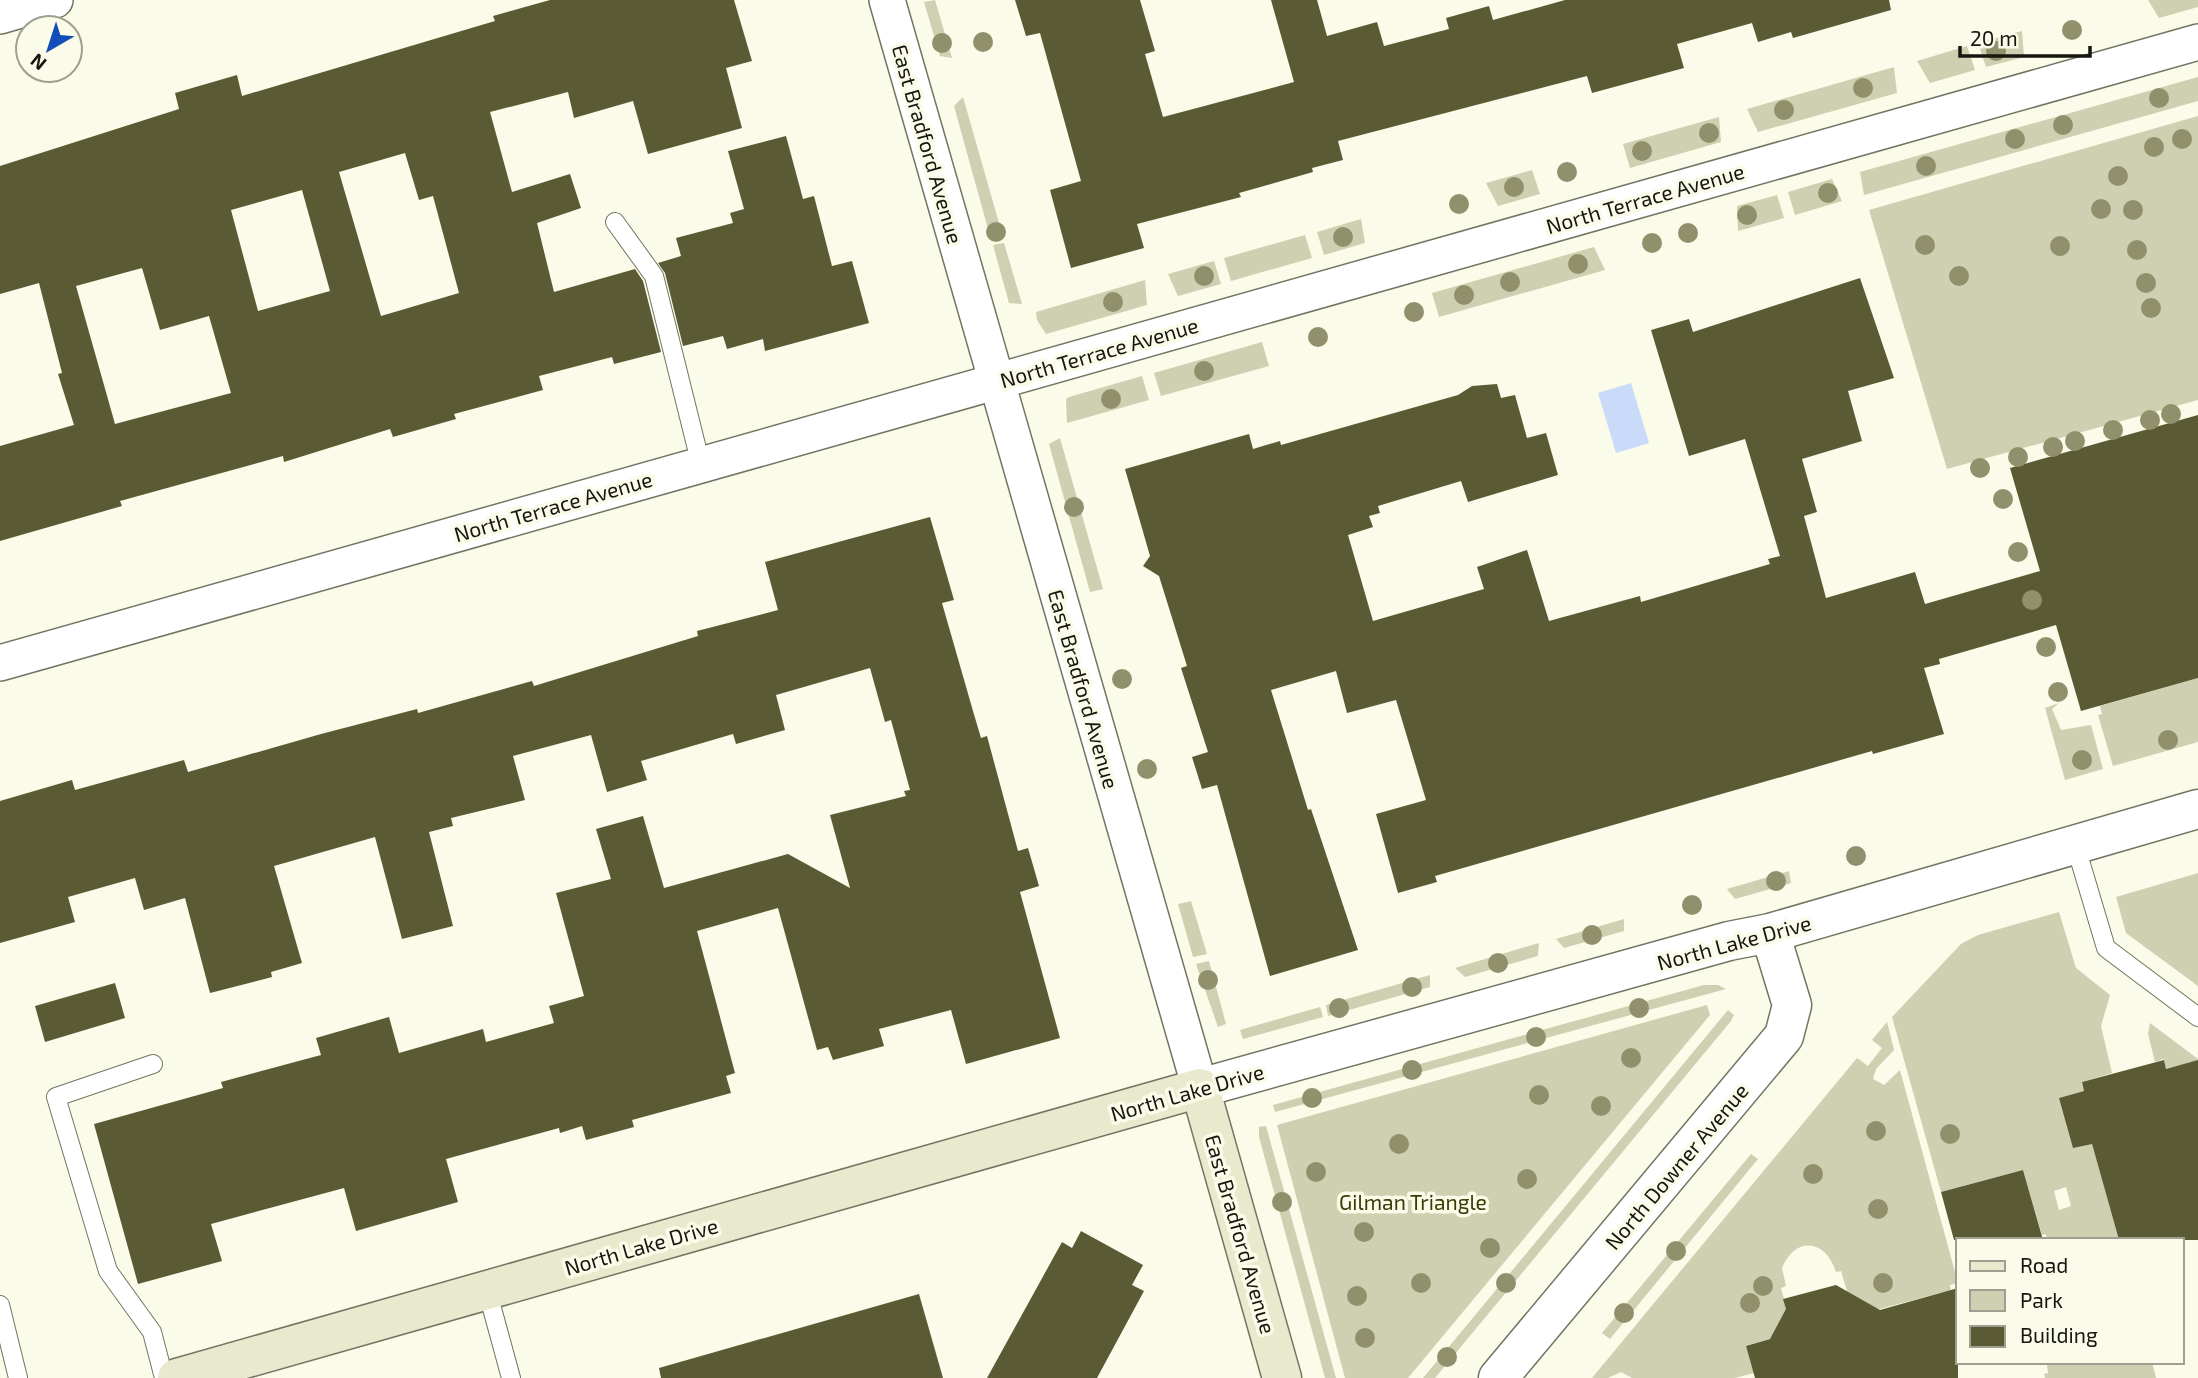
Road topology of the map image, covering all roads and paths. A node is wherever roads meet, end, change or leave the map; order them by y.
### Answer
1 (55, 0) edge
2 (887, 0) edge
3 (0, 16) edge
4 (2198, 42) edge
5 (615, 222) dead end
6 (996, 381) junction
7 (701, 465) junction
8 (0, 663) edge
9 (2198, 809) edge
10 (2075, 844) junction
11 (1770, 933) junction
12 (2198, 1017) edge
13 (153, 1064) dead end
14 (1200, 1088) junction
15 (487, 1290) junction
16 (0, 1305) edge
17 (18, 1378) edge
18 (164, 1378) edge
19 (177, 1378) edge
20 (512, 1378) edge
21 (1282, 1378) edge
22 (1498, 1378) edge

1 - 3 street
2 - 6 street, East Bradford Avenue
4 - 6 street, North Terrace Avenue
5 - 7 lane
6 - 7 street, North Terrace Avenue
6 - 14 street, East Bradford Avenue
7 - 8 street, North Terrace Avenue
9 - 10 street, North Lake Drive
10 - 11 street, North Lake Drive
10 - 12 lane
11 - 14 street, North Lake Drive
11 - 22 street, North Downer Avenue
13 - 18 lane
14 - 15 main road, North Lake Drive
14 - 21 main road, East Bradford Avenue
15 - 19 main road, North Lake Drive
15 - 20 lane
16 - 17 lane

